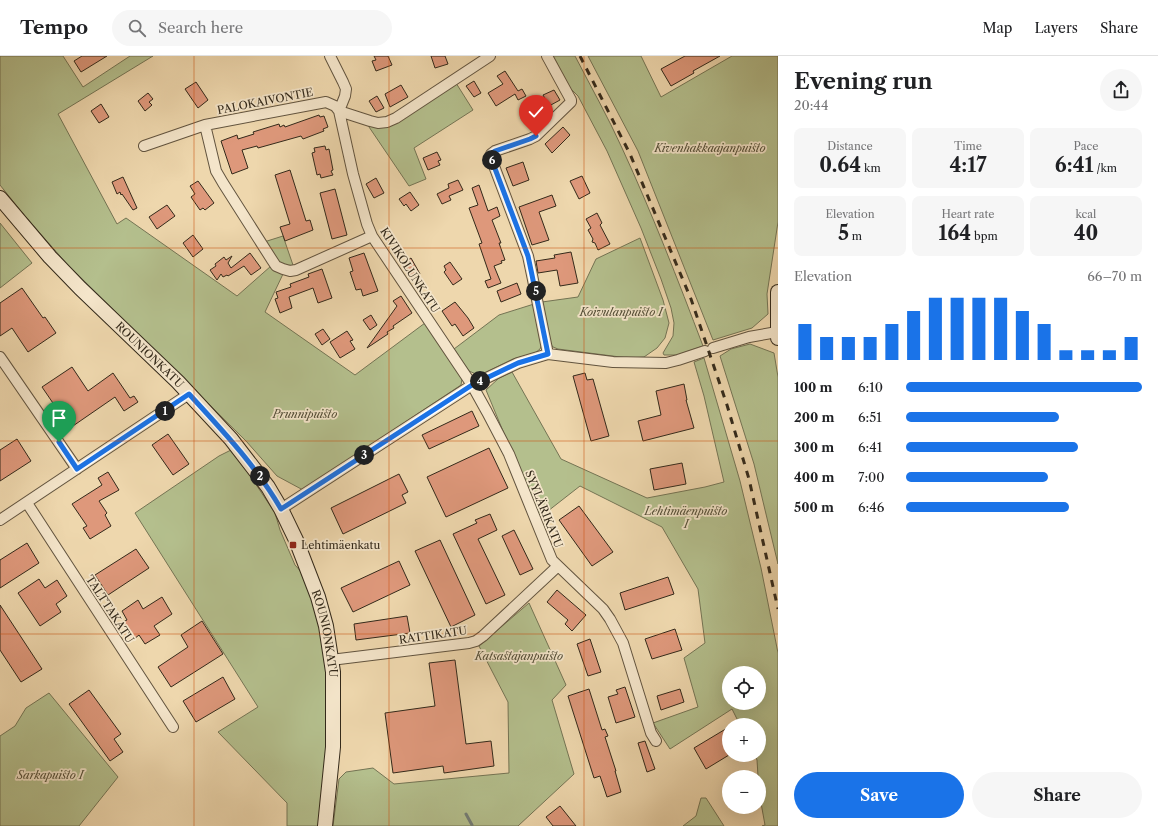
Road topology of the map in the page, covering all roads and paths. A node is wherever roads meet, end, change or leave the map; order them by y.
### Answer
1 (330, 56) edge
2 (490, 56) edge
3 (546, 56) edge
4 (339, 111) junction
5 (205, 125) junction
6 (144, 146) dead end
7 (0, 198) edge
8 (372, 236) junction
9 (778, 292) edge
10 (778, 335) edge
11 (548, 354) junction
12 (0, 357) edge
13 (472, 385) junction
14 (189, 394) junction
15 (77, 469) junction
16 (27, 503) junction
17 (281, 509) junction
18 (0, 520) edge
19 (558, 566) junction
20 (331, 660) junction
21 (173, 727) dead end
22 (656, 741) dead end
23 (325, 826) edge

1 - 4 street
2 - 4 street, PALOKAIVONTIE
3 - 11 street
4 - 5 street, PALOKAIVONTIE
4 - 8 street, KIVIKOLUNKATU
5 - 6 street, PALOKAIVONTIE
5 - 8 street
7 - 14 main road, ROUNIONKATU
8 - 13 street, KIVIKOLUNKATU
9 - 10 main road
10 - 11 street
11 - 13 street
12 - 15 street
13 - 17 street
13 - 19 street, SYYLÄRIKATU
14 - 15 street
14 - 17 main road, ROUNIONKATU
15 - 16 street
16 - 18 street
16 - 21 street, TALTTAKATU
17 - 20 main road, ROUNIONKATU
19 - 20 street, RATTIKATU
19 - 22 street, SYYLÄRIKATU
20 - 23 main road, ROUNIONKATU

